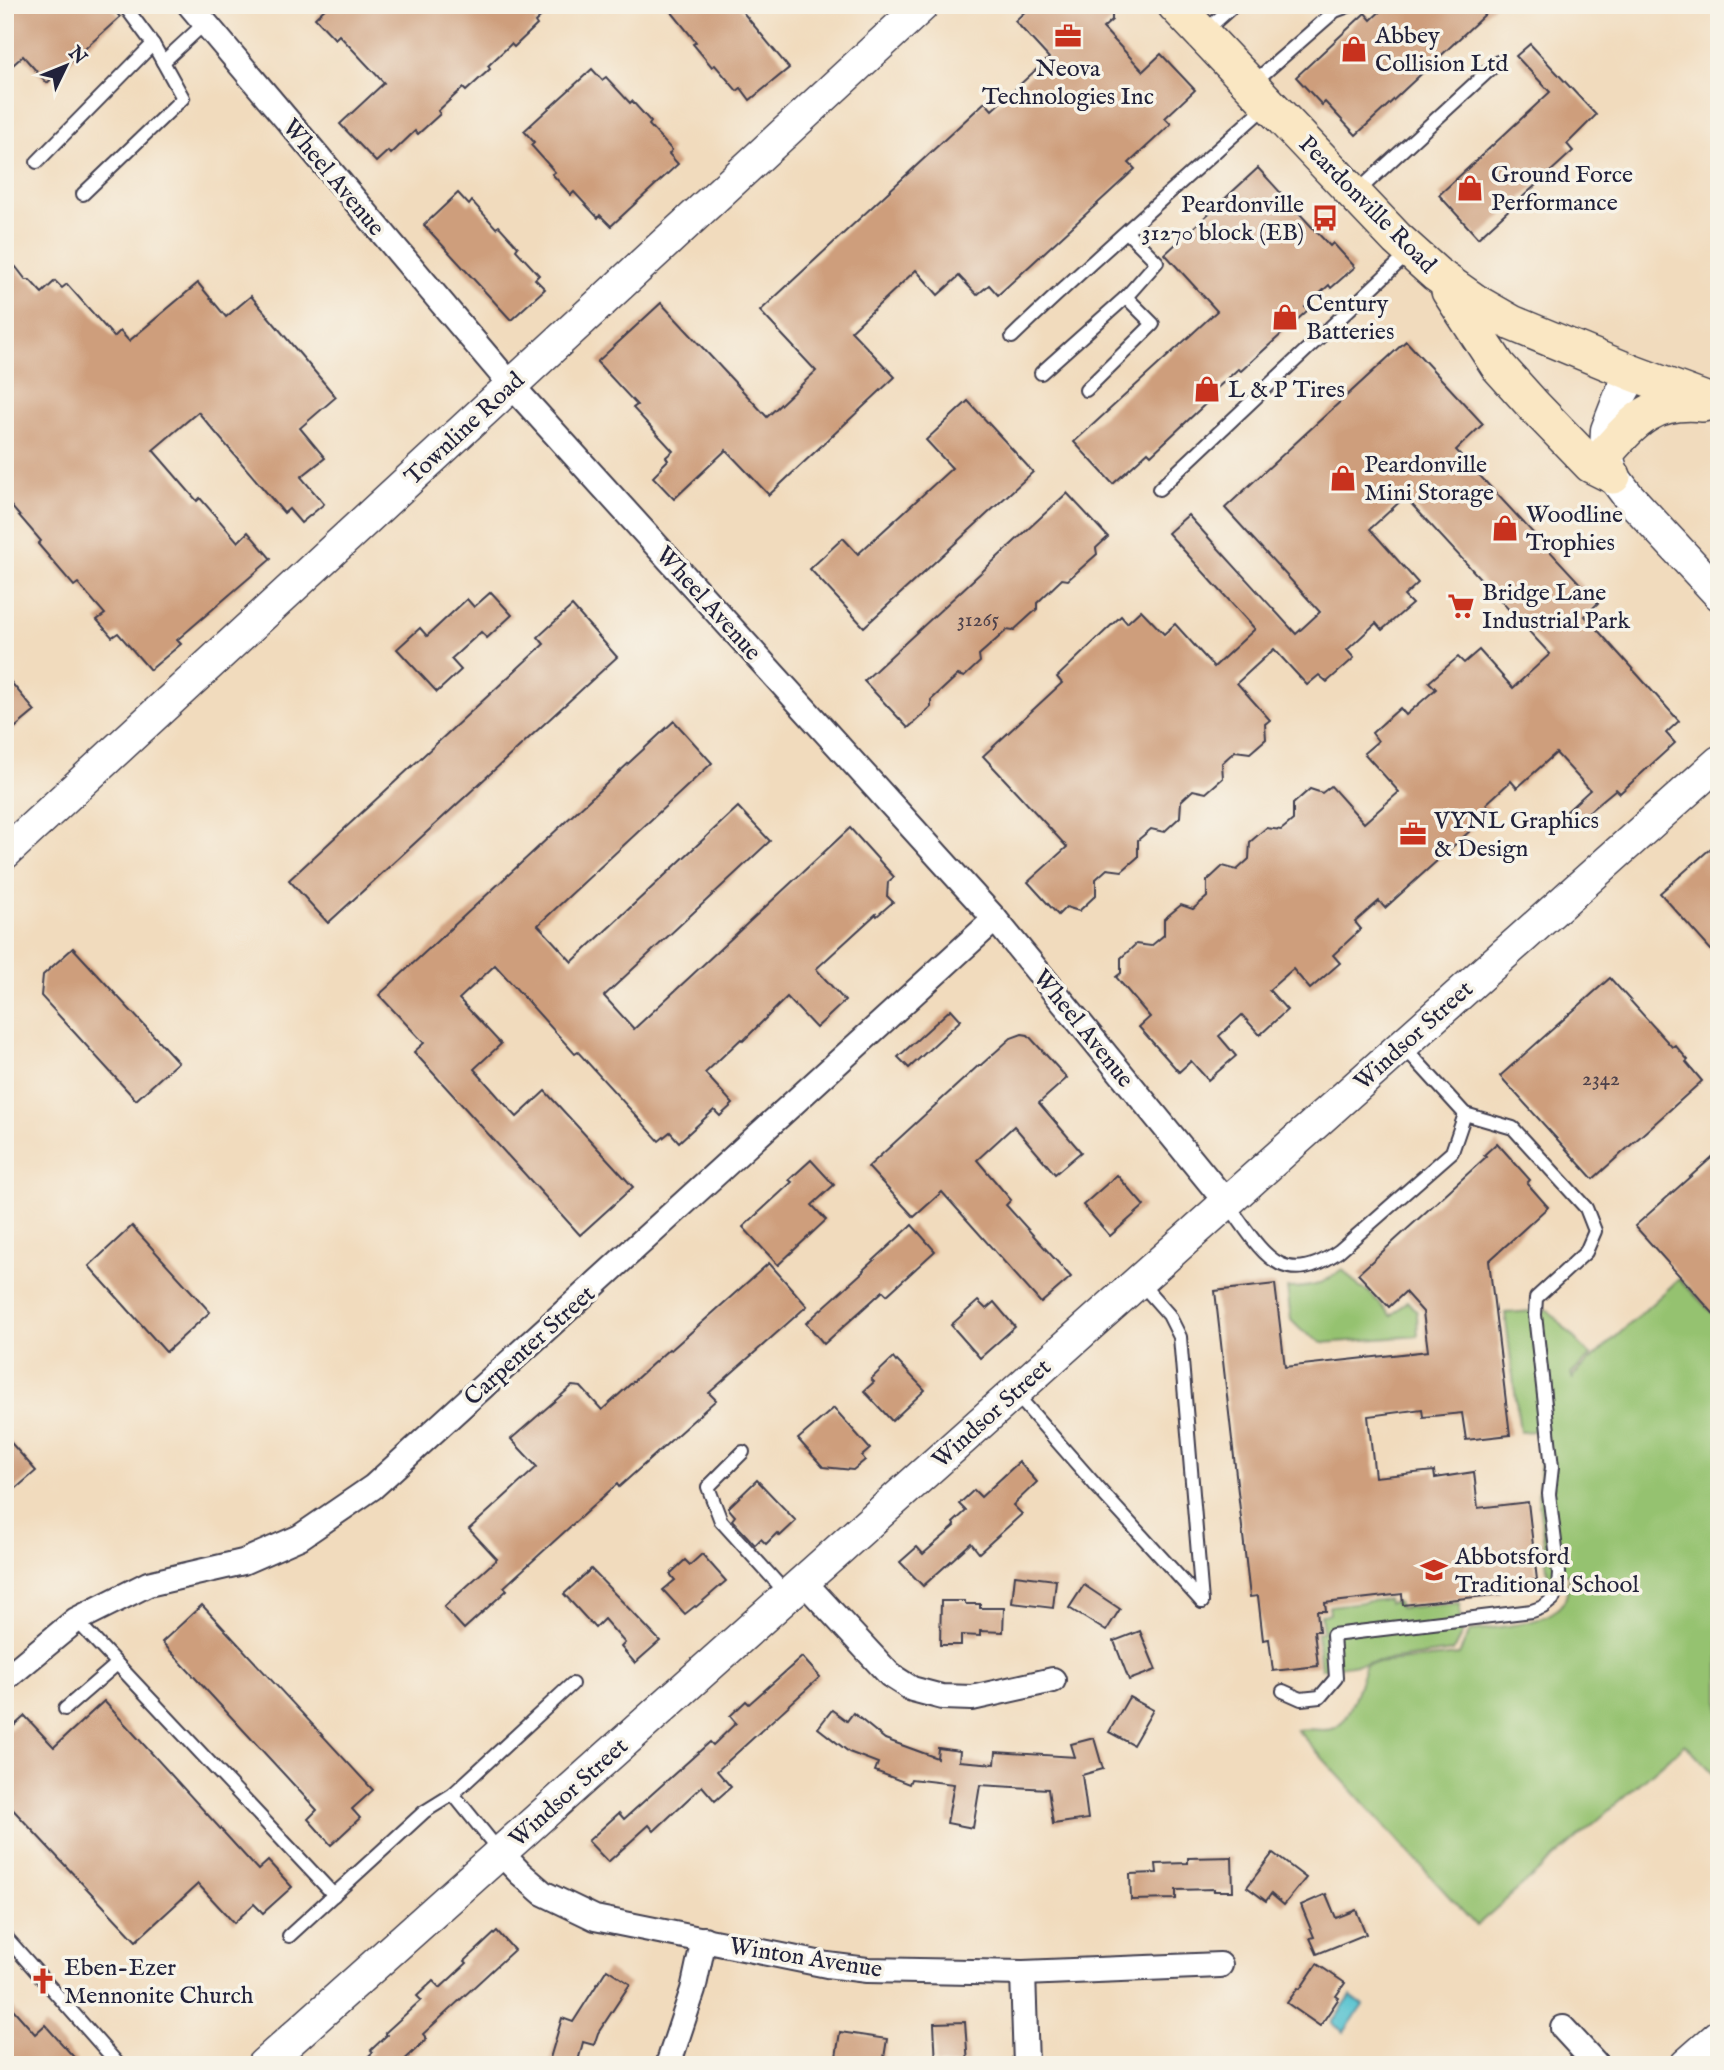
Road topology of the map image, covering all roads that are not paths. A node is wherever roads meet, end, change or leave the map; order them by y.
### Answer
1 (124, 5) edge
2 (923, 5) edge
3 (1175, 5) edge
4 (1234, 5) edge
5 (1351, 5) edge
6 (198, 14) edge
7 (1202, 33) junction
8 (153, 44) junction
9 (163, 62) junction
10 (1498, 62) dead end
11 (1260, 94) junction
12 (37, 162) dead end
13 (83, 194) dead end
14 (1354, 195) junction
15 (1127, 232) junction
16 (1411, 251) junction
17 (1436, 274) junction
18 (1126, 296) junction
19 (1012, 337) dead end
20 (1041, 373) dead end
21 (1633, 373) junction
22 (511, 385) junction
23 (1086, 390) dead end
24 (1719, 406) edge
25 (1609, 465) junction
26 (1159, 489) dead end
27 (1719, 594) edge
28 (1719, 762) edge
29 (5, 853) edge
30 (995, 919) junction
31 (1402, 1045) junction
32 (1465, 1114) junction
33 (1226, 1202) junction
34 (1139, 1280) junction
35 (1014, 1392) junction
36 (743, 1452) dead end
37 (796, 1588) junction
38 (76, 1620) junction
39 (117, 1664) junction
40 (5, 1679) edge
41 (1053, 1680) dead end
42 (572, 1684) dead end
43 (1283, 1690) dead end
44 (65, 1709) dead end
45 (453, 1794) junction
46 (500, 1852) junction
47 (334, 1895) junction
48 (5, 1936) edge
49 (289, 1936) dead end
50 (704, 1939) junction
51 (1220, 1965) dead end
52 (1023, 1973) junction
53 (1563, 2028) dead end
54 (1719, 2036) edge
55 (119, 2065) edge
56 (263, 2065) edge
57 (667, 2065) edge
58 (1026, 2065) edge
59 (1597, 2065) edge
60 (1686, 2065) edge

1 - 8 lane
2 - 22 street, Townline Road
3 - 7 main road, Peardonville Road
4 - 7 lane
5 - 11 lane
6 - 9 lane
6 - 22 street, Wheel Avenue
7 - 11 main road, Peardonville Road
8 - 9 lane
8 - 12 lane
9 - 13 lane
10 - 14 lane
11 - 14 main road, Peardonville Road
11 - 15 lane
14 - 16 main road, Peardonville Road
15 - 18 lane
15 - 19 lane
16 - 17 main road, Peardonville Road
16 - 26 lane
17 - 21 main road, Peardonville Road
17 - 25 main road
18 - 20 lane
18 - 23 lane
21 - 24 main road, Peardonville Road
21 - 25 street
22 - 29 street, Townline Road
22 - 30 street, Wheel Avenue
24 - 25 main road
25 - 27 street
28 - 31 street, Windsor Street
30 - 33 street, Wheel Avenue
30 - 38 street, Carpenter Street
31 - 32 lane
31 - 33 street, Windsor Street
32 - 33 lane
32 - 43 lane
33 - 34 street, Windsor Street
34 - 35 street, Windsor Street
34 - 35 lane
35 - 37 street, Windsor Street
36 - 37 lane
37 - 41 street
37 - 46 street, Windsor Street
38 - 39 lane
38 - 40 street, Carpenter Street
39 - 44 lane
39 - 47 lane
42 - 45 lane
45 - 46 lane
45 - 47 lane
46 - 50 street, Winton Avenue
46 - 56 street, Windsor Street
47 - 49 lane
48 - 55 lane
50 - 52 street, Winton Avenue
50 - 57 street
51 - 52 street, Winton Avenue
52 - 58 street
53 - 59 street
54 - 60 street

